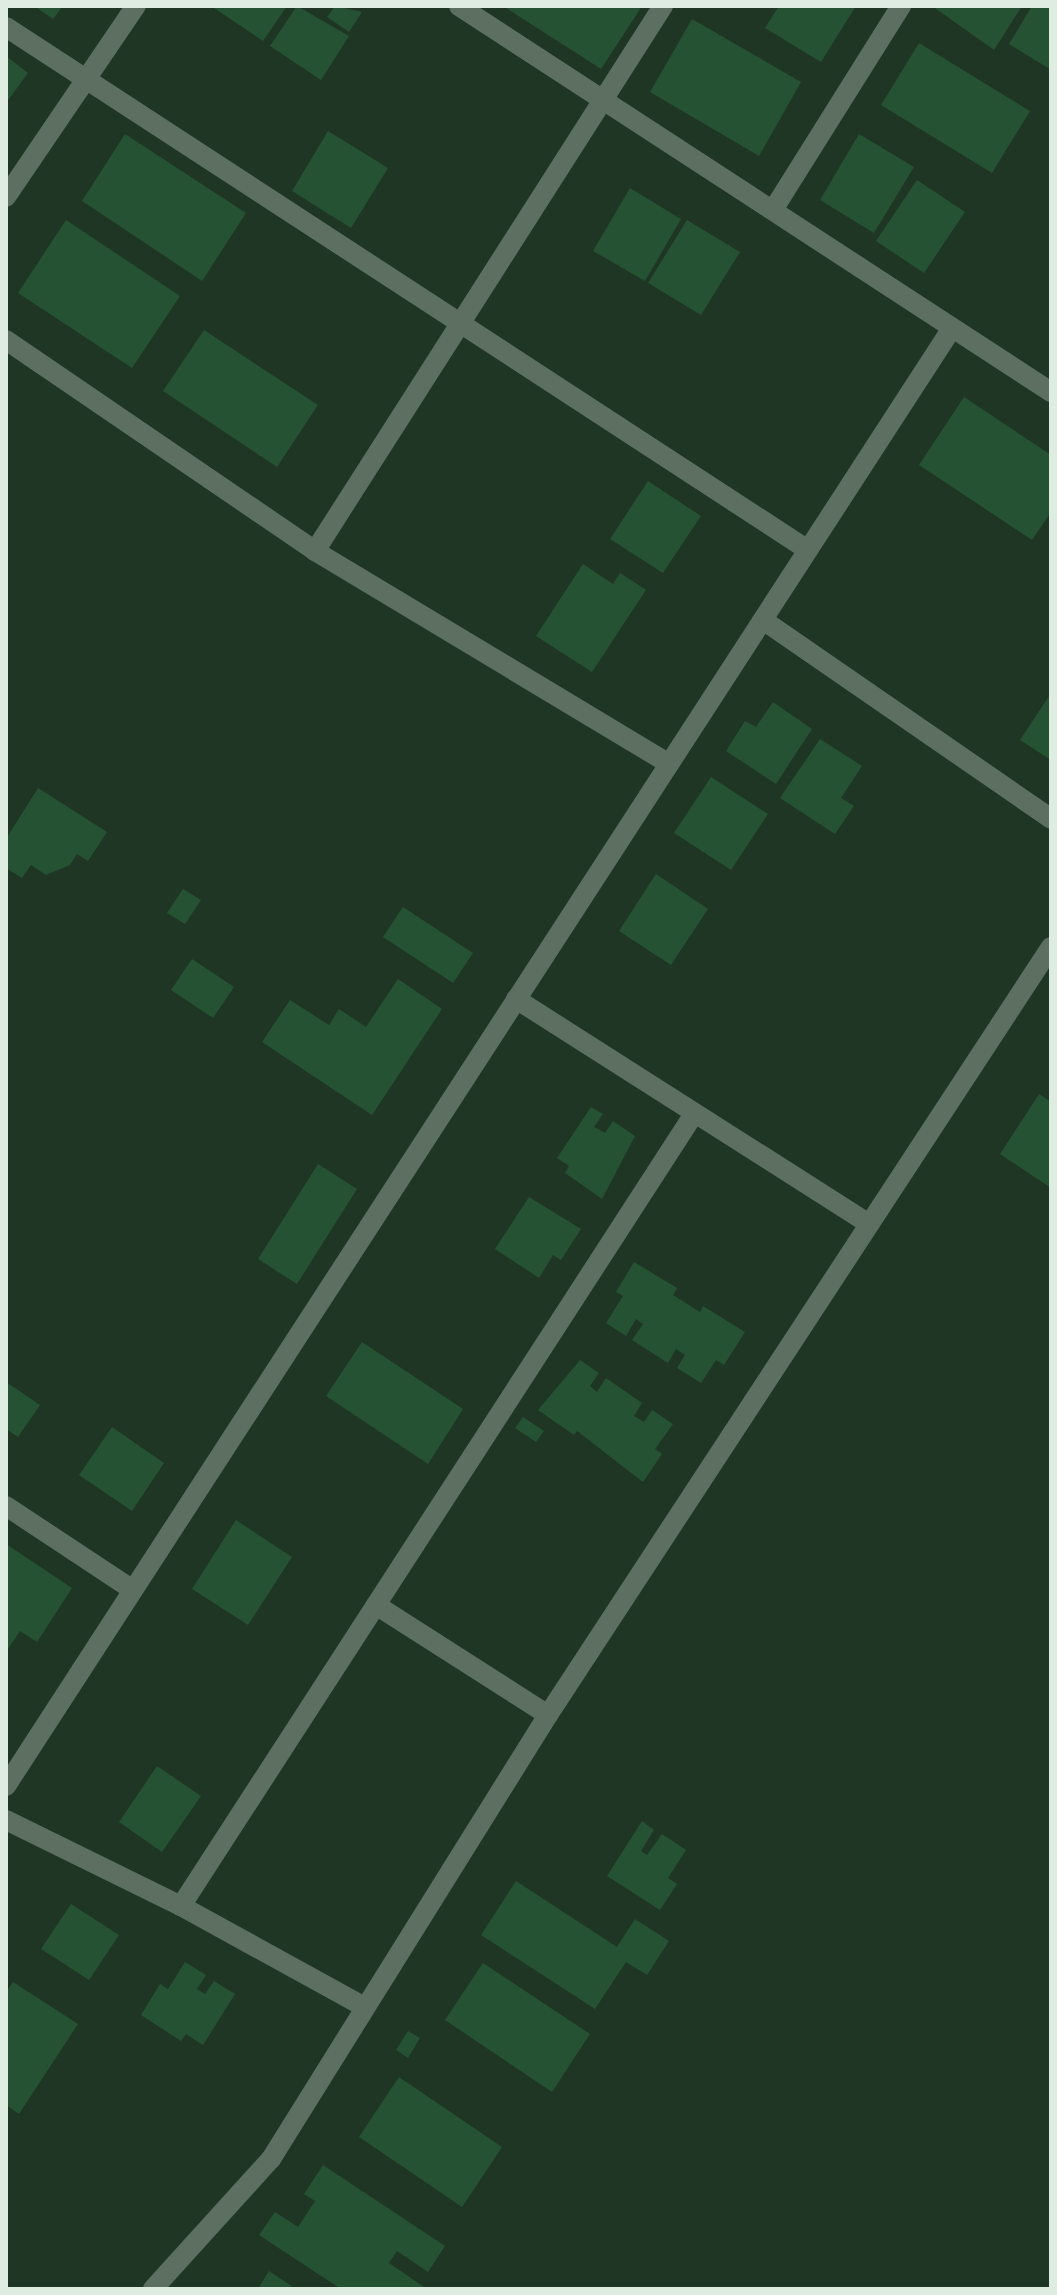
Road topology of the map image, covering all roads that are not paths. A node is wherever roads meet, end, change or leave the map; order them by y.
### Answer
1 (136, 6) edge
2 (459, 6) edge
3 (663, 6) edge
4 (901, 6) edge
5 (6, 27) edge
6 (86, 80) junction
7 (603, 100) junction
8 (6, 197) edge
9 (773, 210) junction
10 (461, 323) junction
11 (952, 328) junction
12 (6, 340) edge
13 (1051, 392) edge
14 (808, 550) junction
15 (315, 551) junction
16 (763, 620) junction
17 (669, 764) junction
18 (1051, 819) edge
19 (1051, 947) edge
20 (516, 999) junction
21 (694, 1114) junction
22 (869, 1224) junction
23 (6, 1506) edge
24 (133, 1590) junction
25 (376, 1605) junction
26 (548, 1715) junction
27 (6, 1786) edge
28 (6, 1820) edge
29 (181, 1906) junction
30 (365, 2007) junction
31 (153, 2289) edge

1 - 6 street
2 - 7 street
3 - 7 street
4 - 9 street
5 - 6 street
6 - 8 street
6 - 10 street
7 - 9 street
7 - 10 street
9 - 11 street
10 - 14 street
10 - 15 street
11 - 13 street
11 - 14 street
12 - 15 street
14 - 16 street
15 - 17 street
16 - 17 street
16 - 18 street
17 - 20 street
19 - 22 street
20 - 21 street
20 - 24 street
21 - 22 street
21 - 25 street
22 - 26 street
23 - 24 street
24 - 27 street
25 - 26 street
25 - 29 street
26 - 30 street
28 - 29 street
29 - 30 street
30 - 31 street

